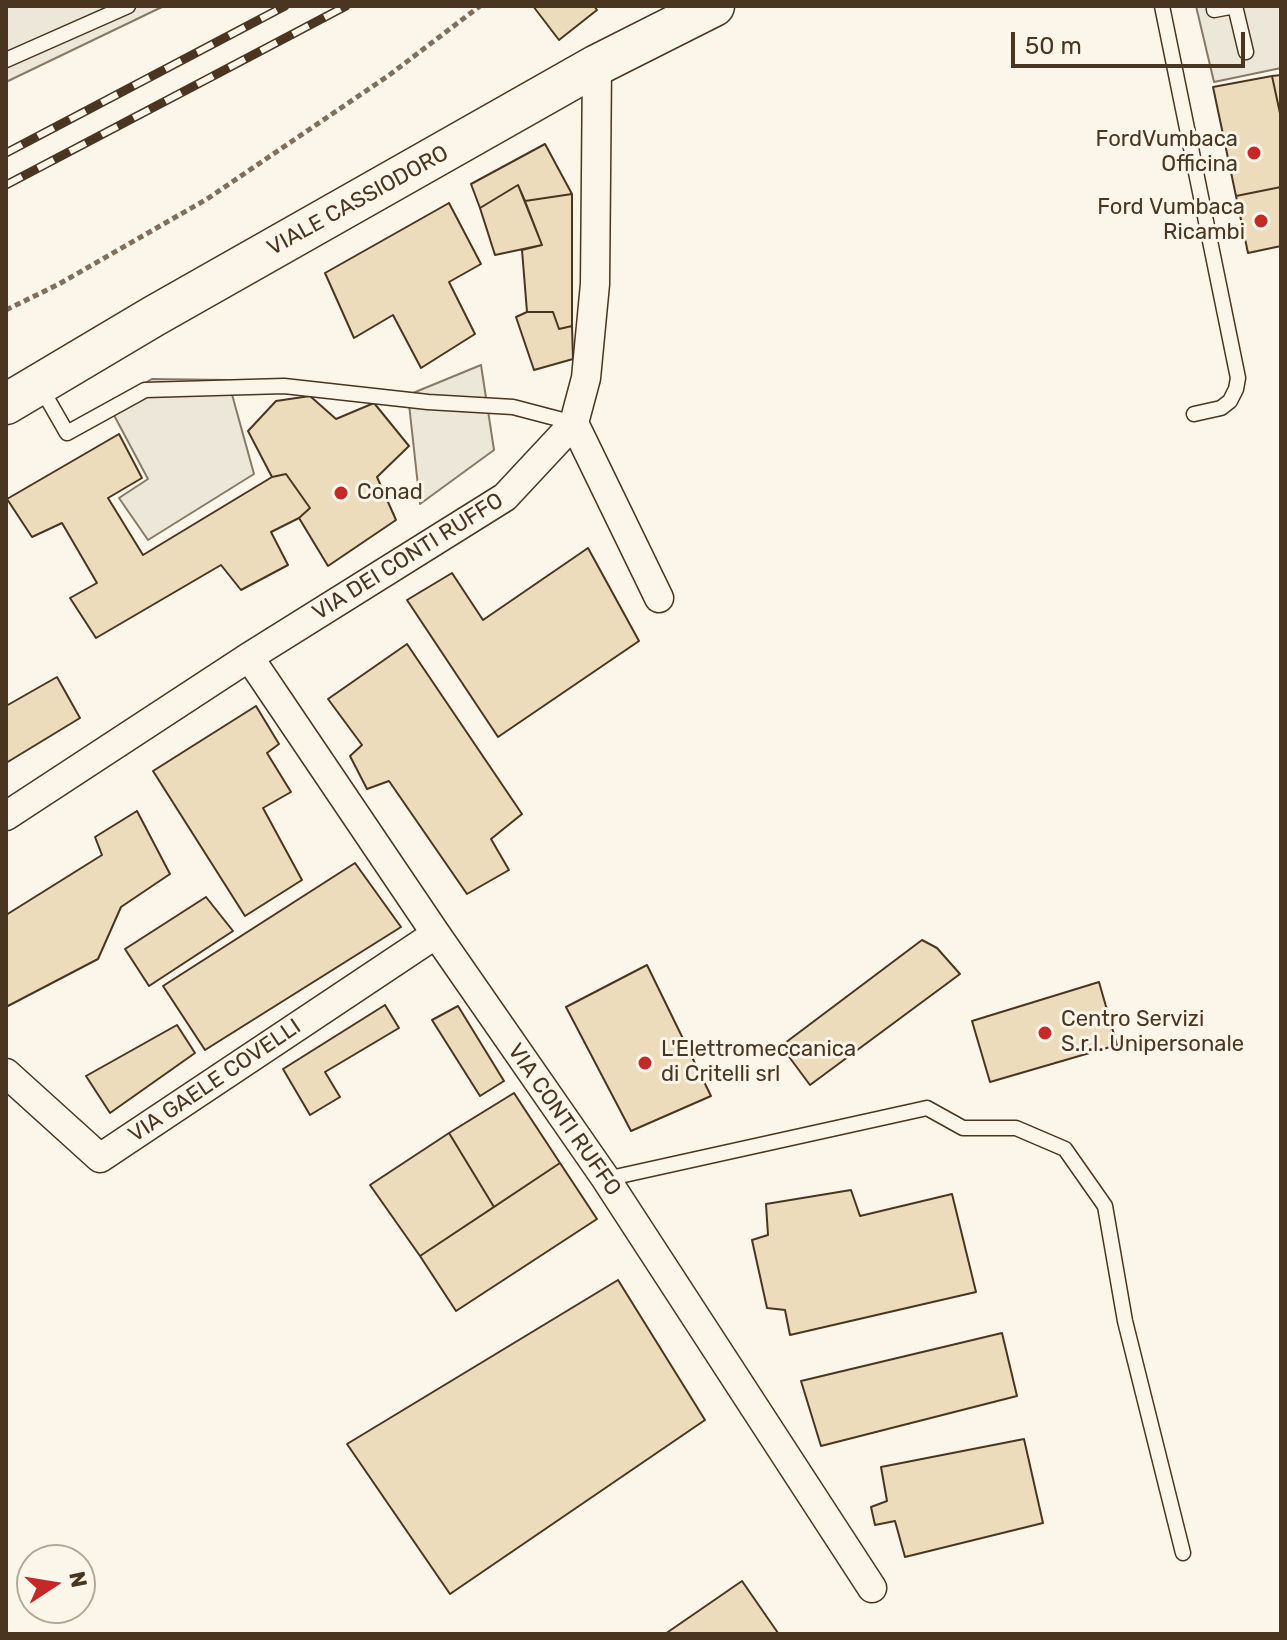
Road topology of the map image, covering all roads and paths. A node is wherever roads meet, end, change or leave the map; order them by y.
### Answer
1 (128, 6) edge
2 (480, 6) edge
3 (714, 6) edge
4 (1162, 6) edge
5 (1214, 6) edge
6 (1235, 6) edge
7 (1246, 52) dead end
8 (6, 60) edge
9 (597, 65) junction
10 (6, 310) edge
11 (23, 395) edge
12 (1194, 414) dead end
13 (574, 423) junction
14 (659, 598) dead end
15 (249, 657) junction
16 (6, 816) edge
17 (436, 934) junction
18 (6, 1073) edge
19 (606, 1179) junction
20 (1183, 1553) dead end
21 (872, 1588) dead end

1 - 8 lane
2 - 10 path
3 - 9 street, VIALE CASSIODORO
4 - 12 lane
5 - 6 lane
6 - 7 lane
9 - 11 street, VIALE CASSIODORO
9 - 13 street, VIA DEI CONTI RUFFO
11 - 13 lane
13 - 14 street
13 - 15 street, VIA DEI CONTI RUFFO
15 - 16 street, VIA DEI CONTI RUFFO
15 - 17 street, VIA CONTI RUFFO
17 - 18 street, VIA GAELE COVELLI
17 - 19 street, VIA CONTI RUFFO
19 - 20 lane
19 - 21 street, VIA CONTI RUFFO

